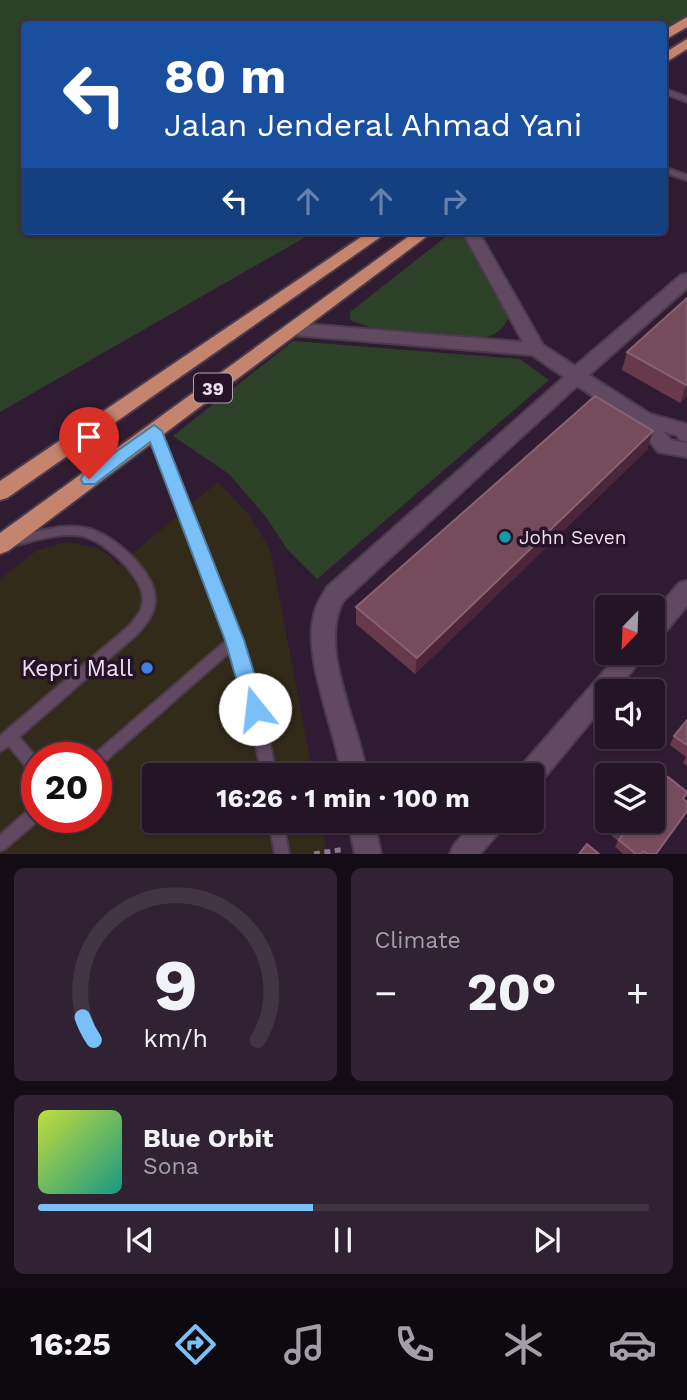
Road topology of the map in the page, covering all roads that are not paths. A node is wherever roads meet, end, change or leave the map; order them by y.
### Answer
1 (687, 20) edge
2 (667, 34) edge
3 (687, 43) edge
4 (667, 57) edge
5 (667, 92) edge
6 (687, 100) edge
7 (667, 170) edge
8 (687, 178) edge
9 (375, 235) edge
10 (421, 235) edge
11 (472, 235) edge
12 (687, 279) edge
13 (293, 329) junction
14 (536, 349) junction
15 (576, 376) junction
16 (645, 419) junction
17 (154, 431) junction
18 (687, 435) edge
19 (687, 450) edge
20 (0, 492) edge
21 (1, 544) edge
22 (687, 590) edge
23 (665, 616) edge
24 (235, 640) junction
25 (624, 665) edge
26 (5, 741) edge
27 (112, 746) edge
28 (21, 755) edge
29 (267, 763) edge
30 (352, 763) edge
31 (540, 763) edge
32 (21, 826) edge
33 (278, 833) edge
34 (364, 833) edge
35 (481, 833) edge
36 (0, 844) edge
37 (282, 854) edge
38 (368, 854) edge
39 (463, 854) edge

1 - 2 highway
3 - 4 highway
5 - 6 lane
7 - 8 lane
9 - 20 highway, 39
10 - 13 highway, 39
11 - 14 street
12 - 15 street
13 - 14 street
13 - 17 highway, 39
14 - 15 street
15 - 16 street
15 - 30 street
16 - 18 street
16 - 19 street
17 - 21 highway, 39
17 - 24 lane
21 - 26 lane
22 - 23 street
24 - 27 lane
24 - 29 lane
25 - 31 street
26 - 28 lane
32 - 36 lane
33 - 37 lane
34 - 38 street
35 - 39 street

